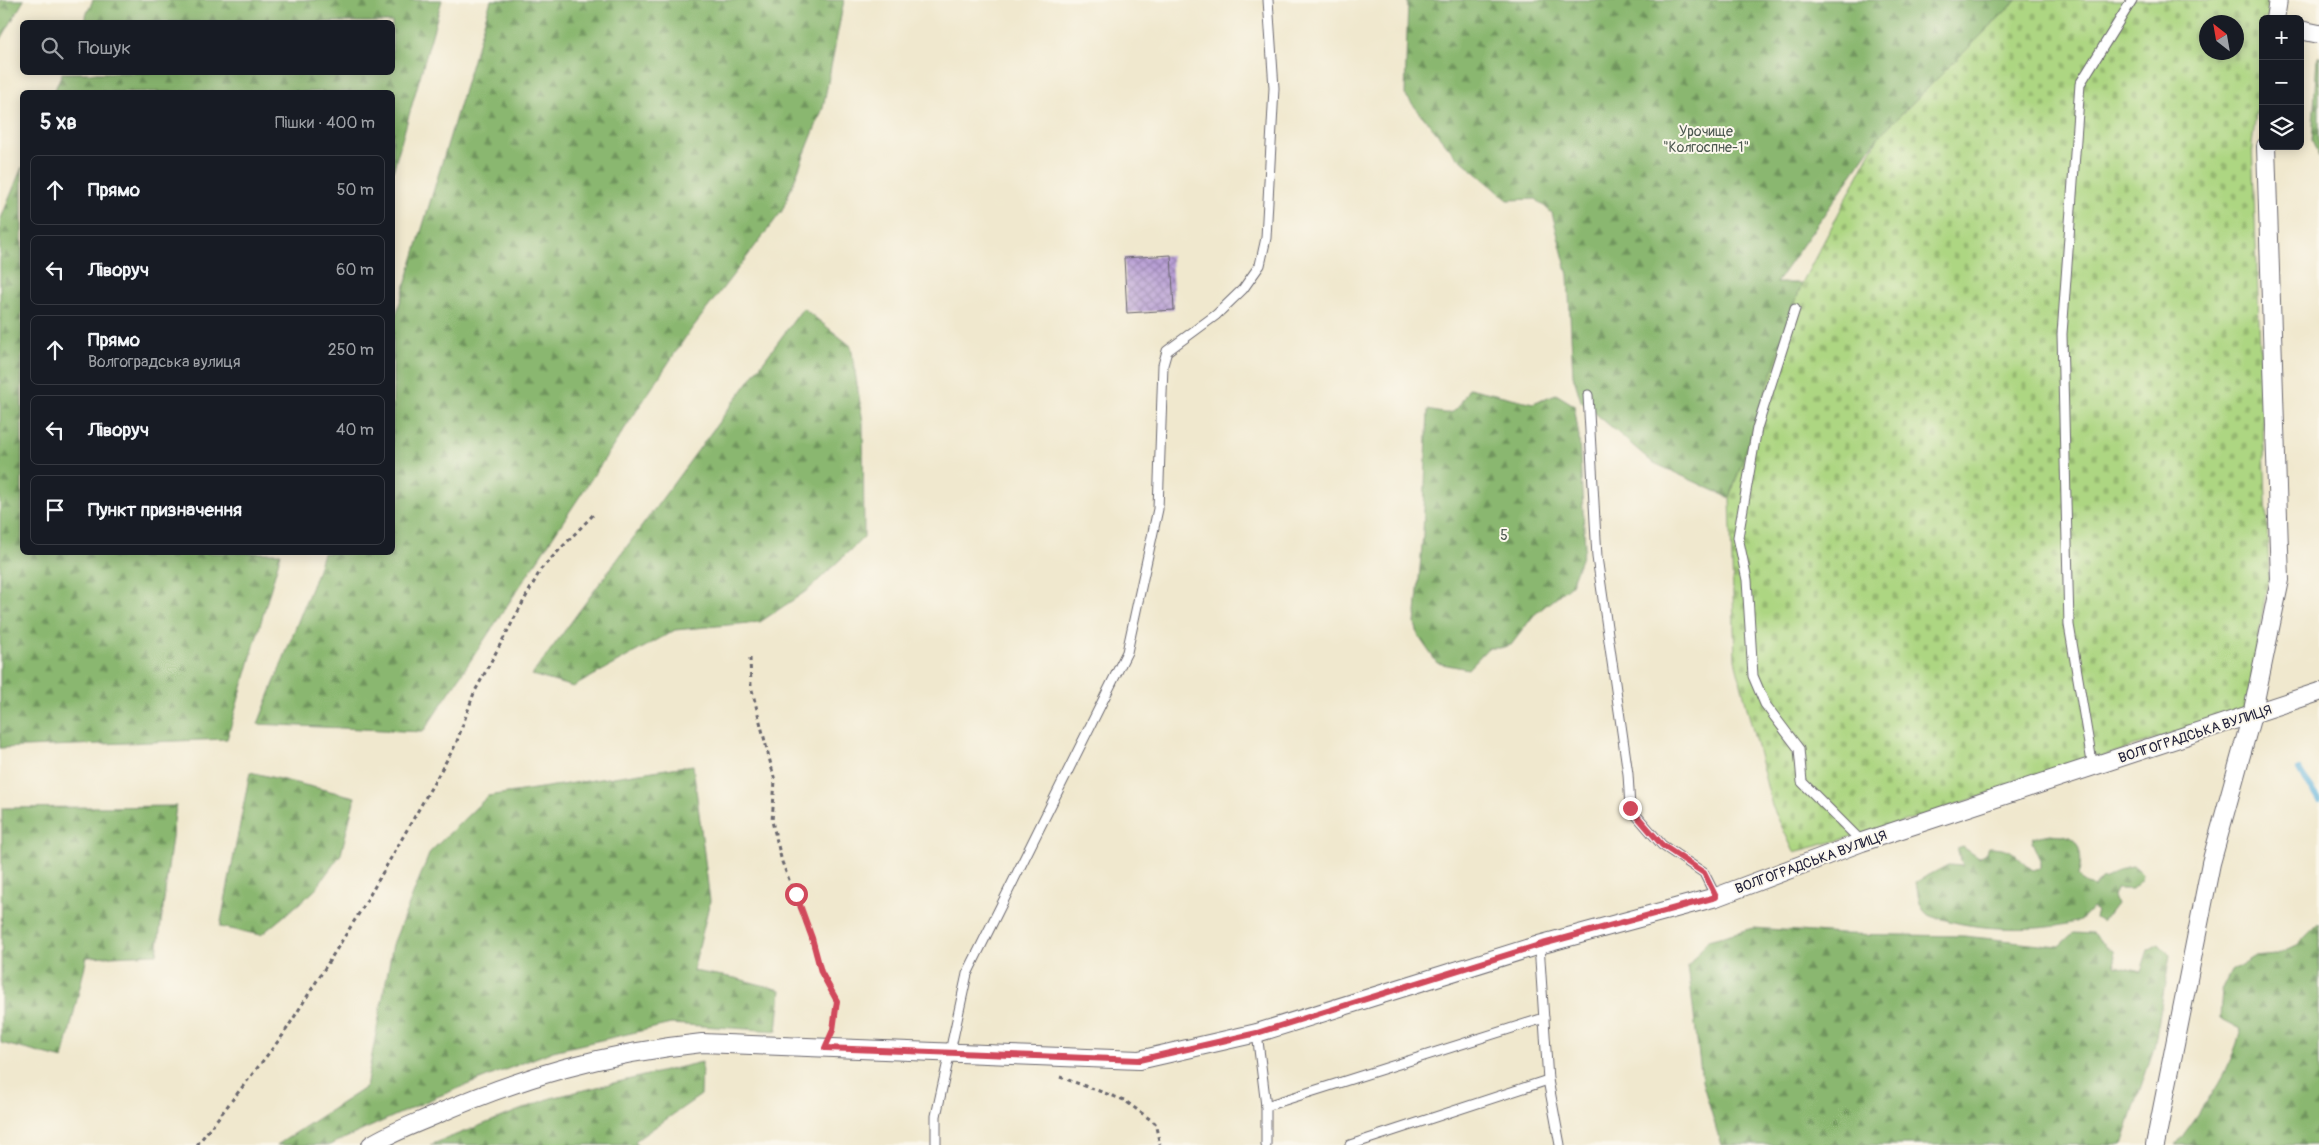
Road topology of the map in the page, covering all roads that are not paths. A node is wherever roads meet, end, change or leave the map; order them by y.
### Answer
1 (1268, 0) edge
2 (2132, 0) edge
3 (2278, 0) edge
4 (2276, 15) edge
5 (2304, 31) edge
6 (2319, 34) edge
7 (2266, 150) edge
8 (1795, 309) dead end
9 (1588, 395) dead end
10 (2319, 692) edge
11 (2252, 715) junction
12 (2093, 768) junction
13 (1862, 842) junction
14 (1716, 897) junction
15 (1539, 945) junction
16 (1544, 1018) junction
17 (1257, 1033) junction
18 (950, 1053) junction
19 (1548, 1080) junction
20 (1266, 1106) junction
21 (371, 1145) edge
22 (936, 1145) edge
23 (1266, 1145) edge
24 (1350, 1145) edge
25 (1560, 1145) edge
26 (2155, 1145) edge

1 - 18 lane
2 - 12 lane
3 - 4 street
5 - 6 street
7 - 11 street
8 - 13 lane
9 - 14 lane
10 - 11 street, ВОЛГОГРАДСЬКА ВУЛИЦЯ
11 - 12 street, ВОЛГОГРАДСЬКА ВУЛИЦЯ
11 - 26 street
12 - 13 street, ВОЛГОГРАДСЬКА ВУЛИЦЯ
13 - 14 street, ВОЛГОГРАДСЬКА ВУЛИЦЯ
14 - 15 street, ВОЛГОГРАДСЬКА ВУЛИЦЯ
15 - 16 lane
15 - 17 street, ВОЛГОГРАДСЬКА ВУЛИЦЯ
16 - 19 lane
16 - 20 lane
17 - 18 street, ВОЛГОГРАДСЬКА ВУЛИЦЯ
17 - 20 lane
18 - 21 street, ВОЛГОГРАДСЬКА ВУЛИЦЯ
18 - 22 lane
19 - 24 lane
19 - 25 lane
20 - 23 lane

